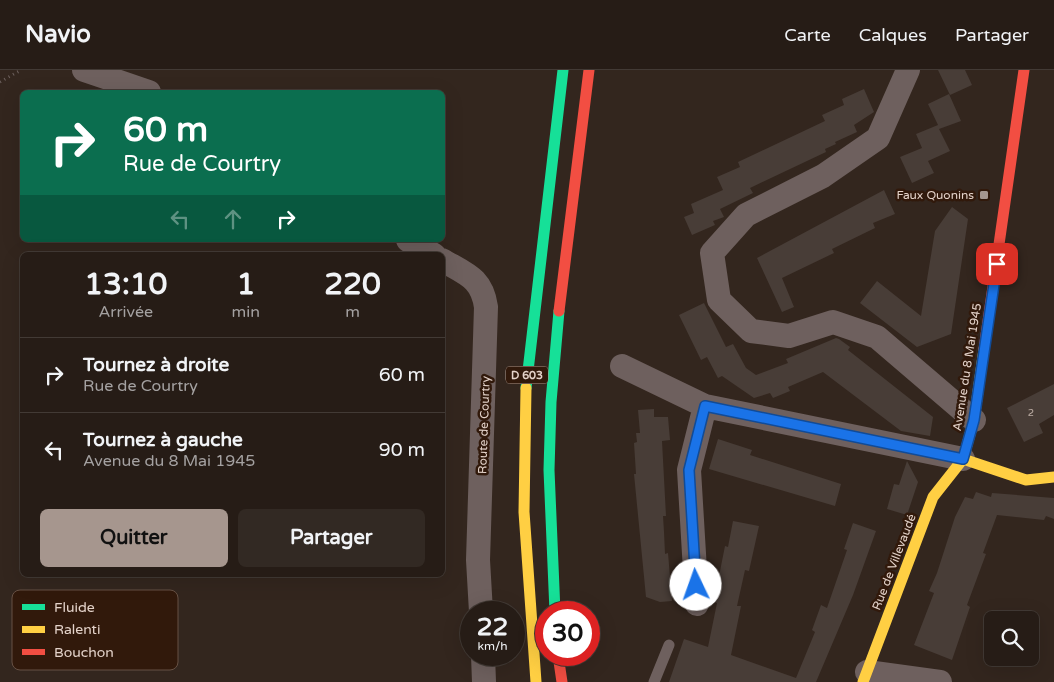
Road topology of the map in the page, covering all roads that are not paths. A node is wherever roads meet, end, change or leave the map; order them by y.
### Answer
1 (84, 70) edge
2 (563, 70) edge
3 (589, 70) edge
4 (908, 70) edge
5 (1024, 70) edge
6 (143, 90) edge
7 (411, 242) edge
8 (429, 252) edge
9 (445, 262) edge
10 (622, 366) dead end
11 (705, 406) junction
12 (974, 420) junction
13 (963, 459) junction
14 (1054, 477) edge
15 (524, 512) junction
16 (515, 549) dead end
17 (480, 601) edge
18 (554, 601) edge
19 (697, 604) dead end
20 (669, 646) dead end
21 (483, 666) edge
22 (560, 666) edge
23 (865, 677) edge
24 (484, 682) edge
25 (536, 682) edge
26 (562, 682) edge
27 (654, 682) edge
28 (940, 682) edge

1 - 6 street
2 - 15 main road, D 603
3 - 18 main road, D 603
4 - 12 street
5 - 12 main road, Avenue du 8 Mai 1945
7 - 8 street
9 - 17 street, Route de Courtry
10 - 11 street
11 - 13 street
11 - 19 street
12 - 13 main road, Avenue du 8 Mai 1945
13 - 14 main road
13 - 23 main road, Rue de Villevaudé
15 - 16 main road
15 - 25 main road, D 603
20 - 27 lane
21 - 24 street
22 - 26 main road
23 - 28 street

